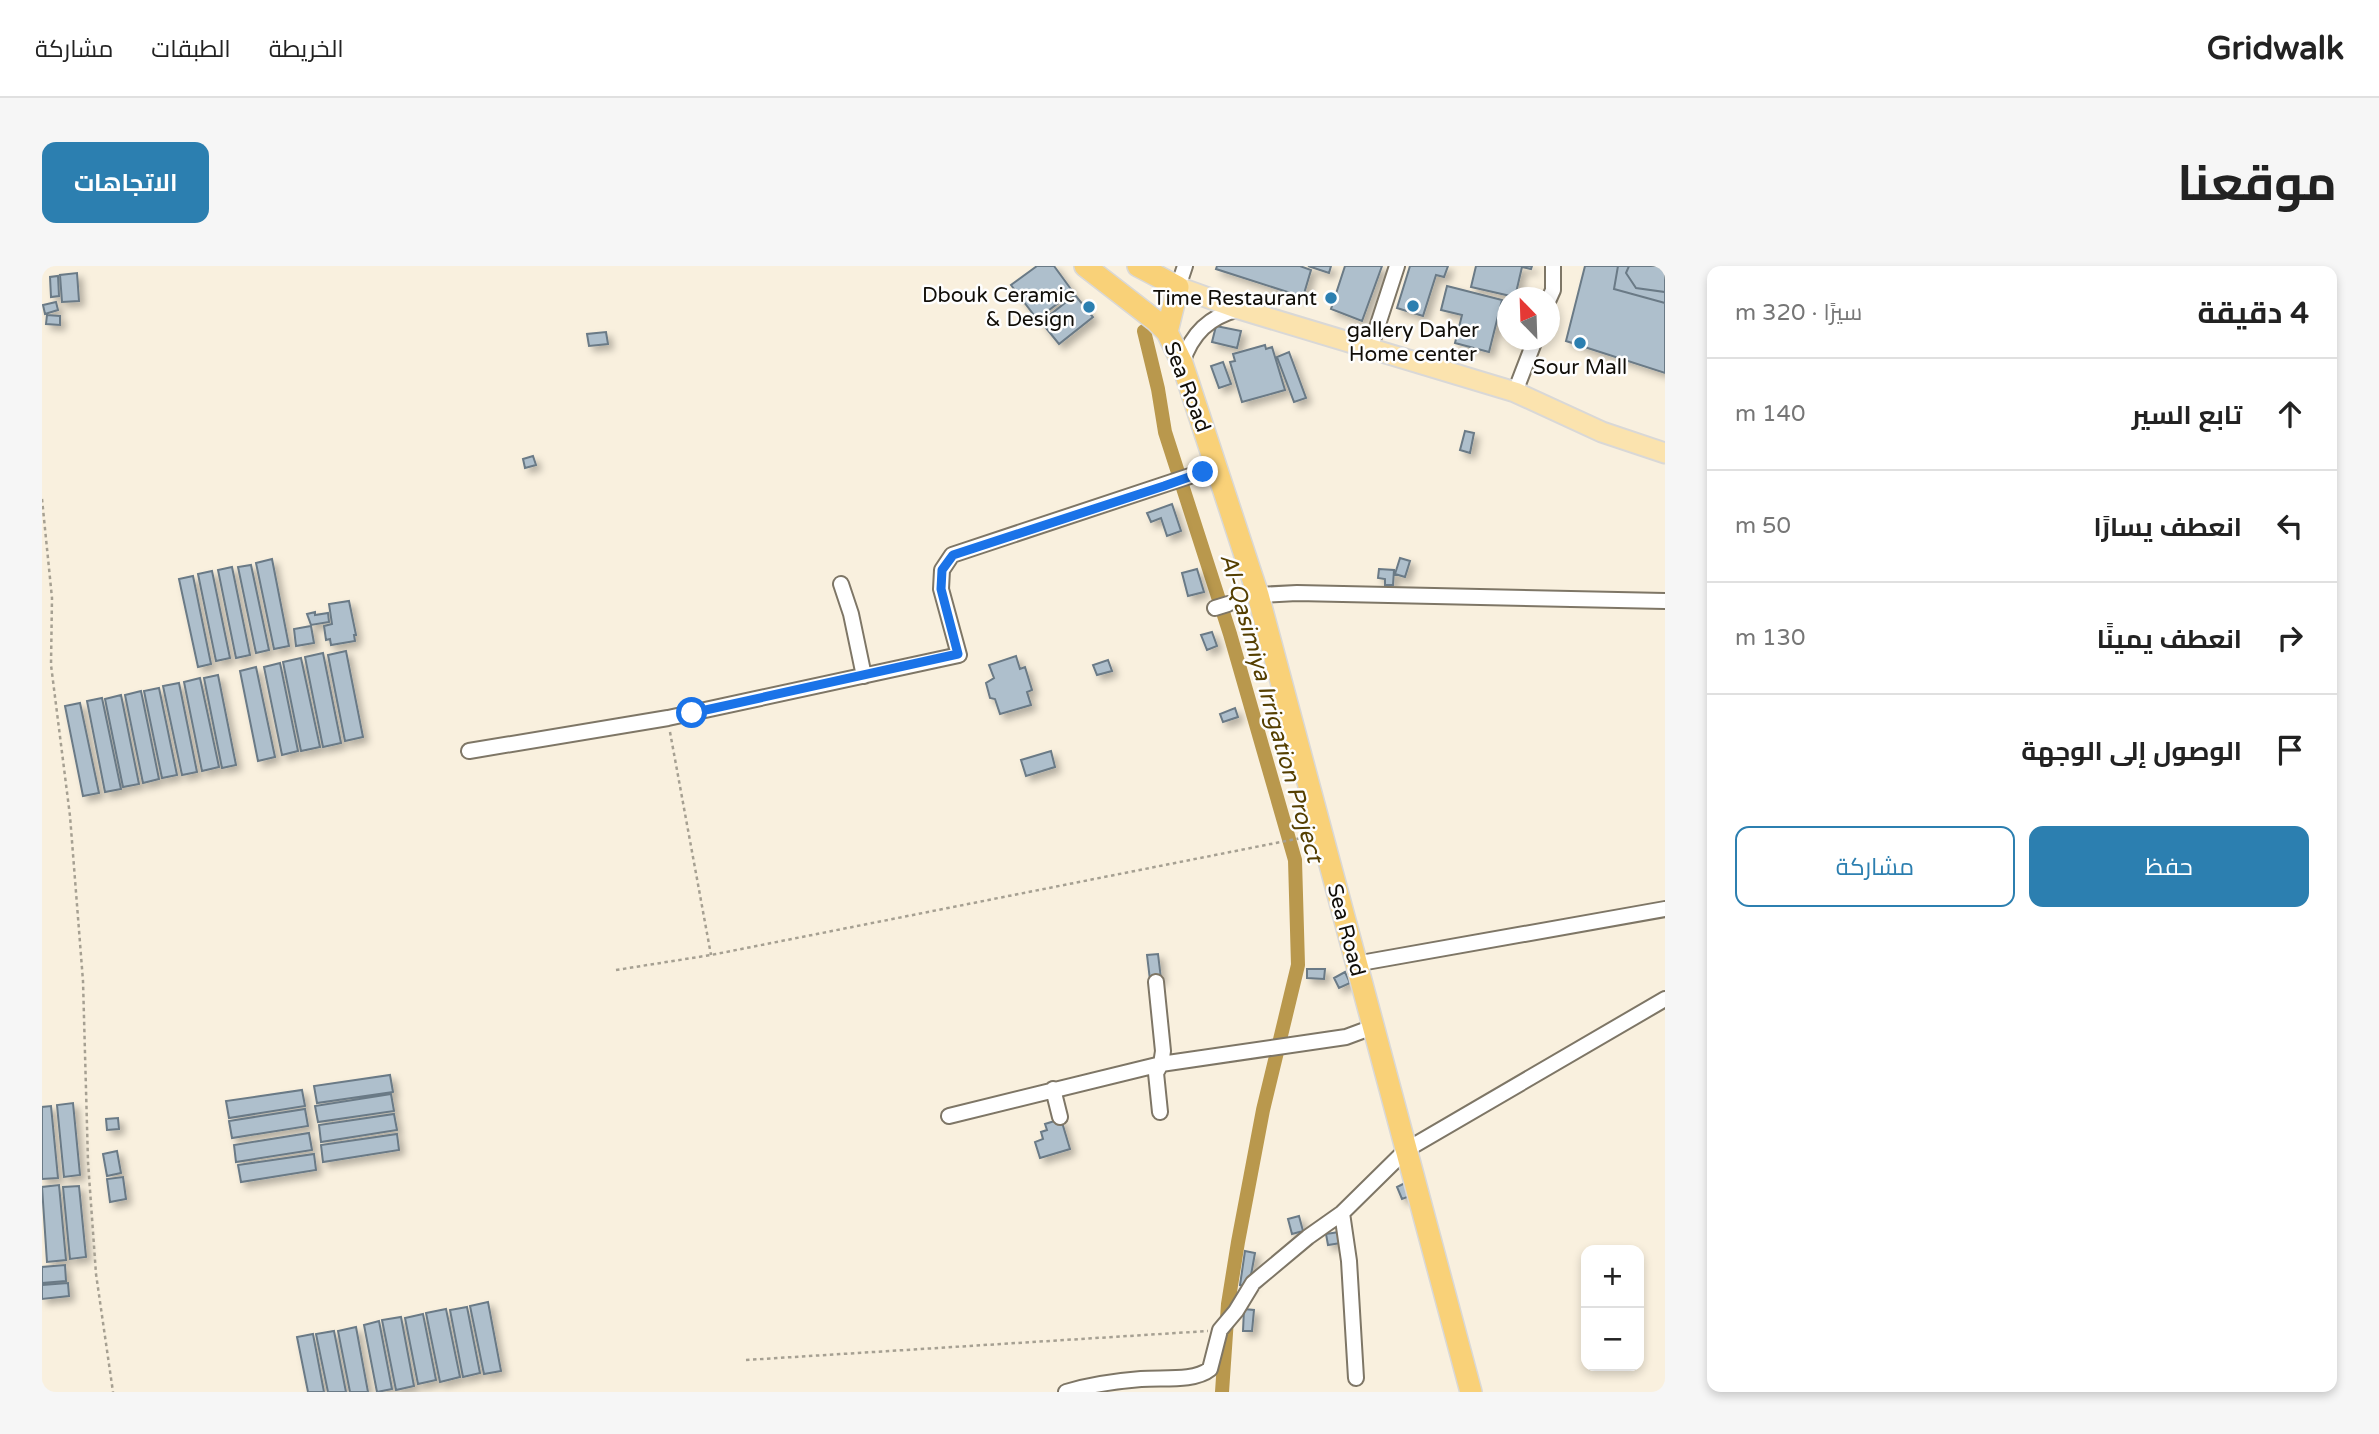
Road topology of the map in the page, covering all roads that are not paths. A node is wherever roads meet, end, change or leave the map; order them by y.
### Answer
1 (1085, 266) edge
2 (1138, 266) edge
3 (1185, 266) edge
4 (1397, 266) edge
5 (1553, 266) edge
6 (1178, 287) junction
7 (1553, 287) edge
8 (1239, 309) junction
9 (1167, 332) junction
10 (1370, 349) junction
11 (1531, 350) edge
12 (1182, 363) junction
13 (1515, 392) junction
14 (1665, 453) edge
15 (1217, 467) junction
16 (841, 584) dead end
17 (1258, 594) junction
18 (1665, 601) edge
19 (864, 676) junction
20 (469, 751) dead end
21 (1665, 909) edge
22 (1355, 964) junction
23 (1156, 982) dead end
24 (1665, 999) edge
25 (1373, 1027) junction
26 (1161, 1064) junction
27 (1053, 1089) junction
28 (1160, 1112) dead end
29 (949, 1116) dead end
30 (1060, 1117) dead end
31 (1406, 1150) junction
32 (1342, 1213) junction
33 (1356, 1378) dead end
34 (1066, 1392) edge
35 (1471, 1392) edge

1 - 9 highway, Sea Road
2 - 6 highway
3 - 6 street
4 - 10 street
5 - 7 street
6 - 8 main road
6 - 9 highway
8 - 10 main road
8 - 12 street
9 - 12 highway, Sea Road
10 - 13 main road
11 - 13 street
12 - 15 highway, Sea Road
13 - 14 main road
15 - 17 highway, Sea Road
15 - 19 street
16 - 19 street
17 - 18 street
17 - 22 highway, Sea Road
19 - 20 street
21 - 22 street
22 - 25 highway, Sea Road
23 - 26 street
24 - 31 street
25 - 26 street
25 - 31 highway, Sea Road
26 - 27 street
26 - 28 street
27 - 29 street
27 - 30 street
31 - 32 street
31 - 35 highway, Sea Road
32 - 33 street
32 - 34 street

